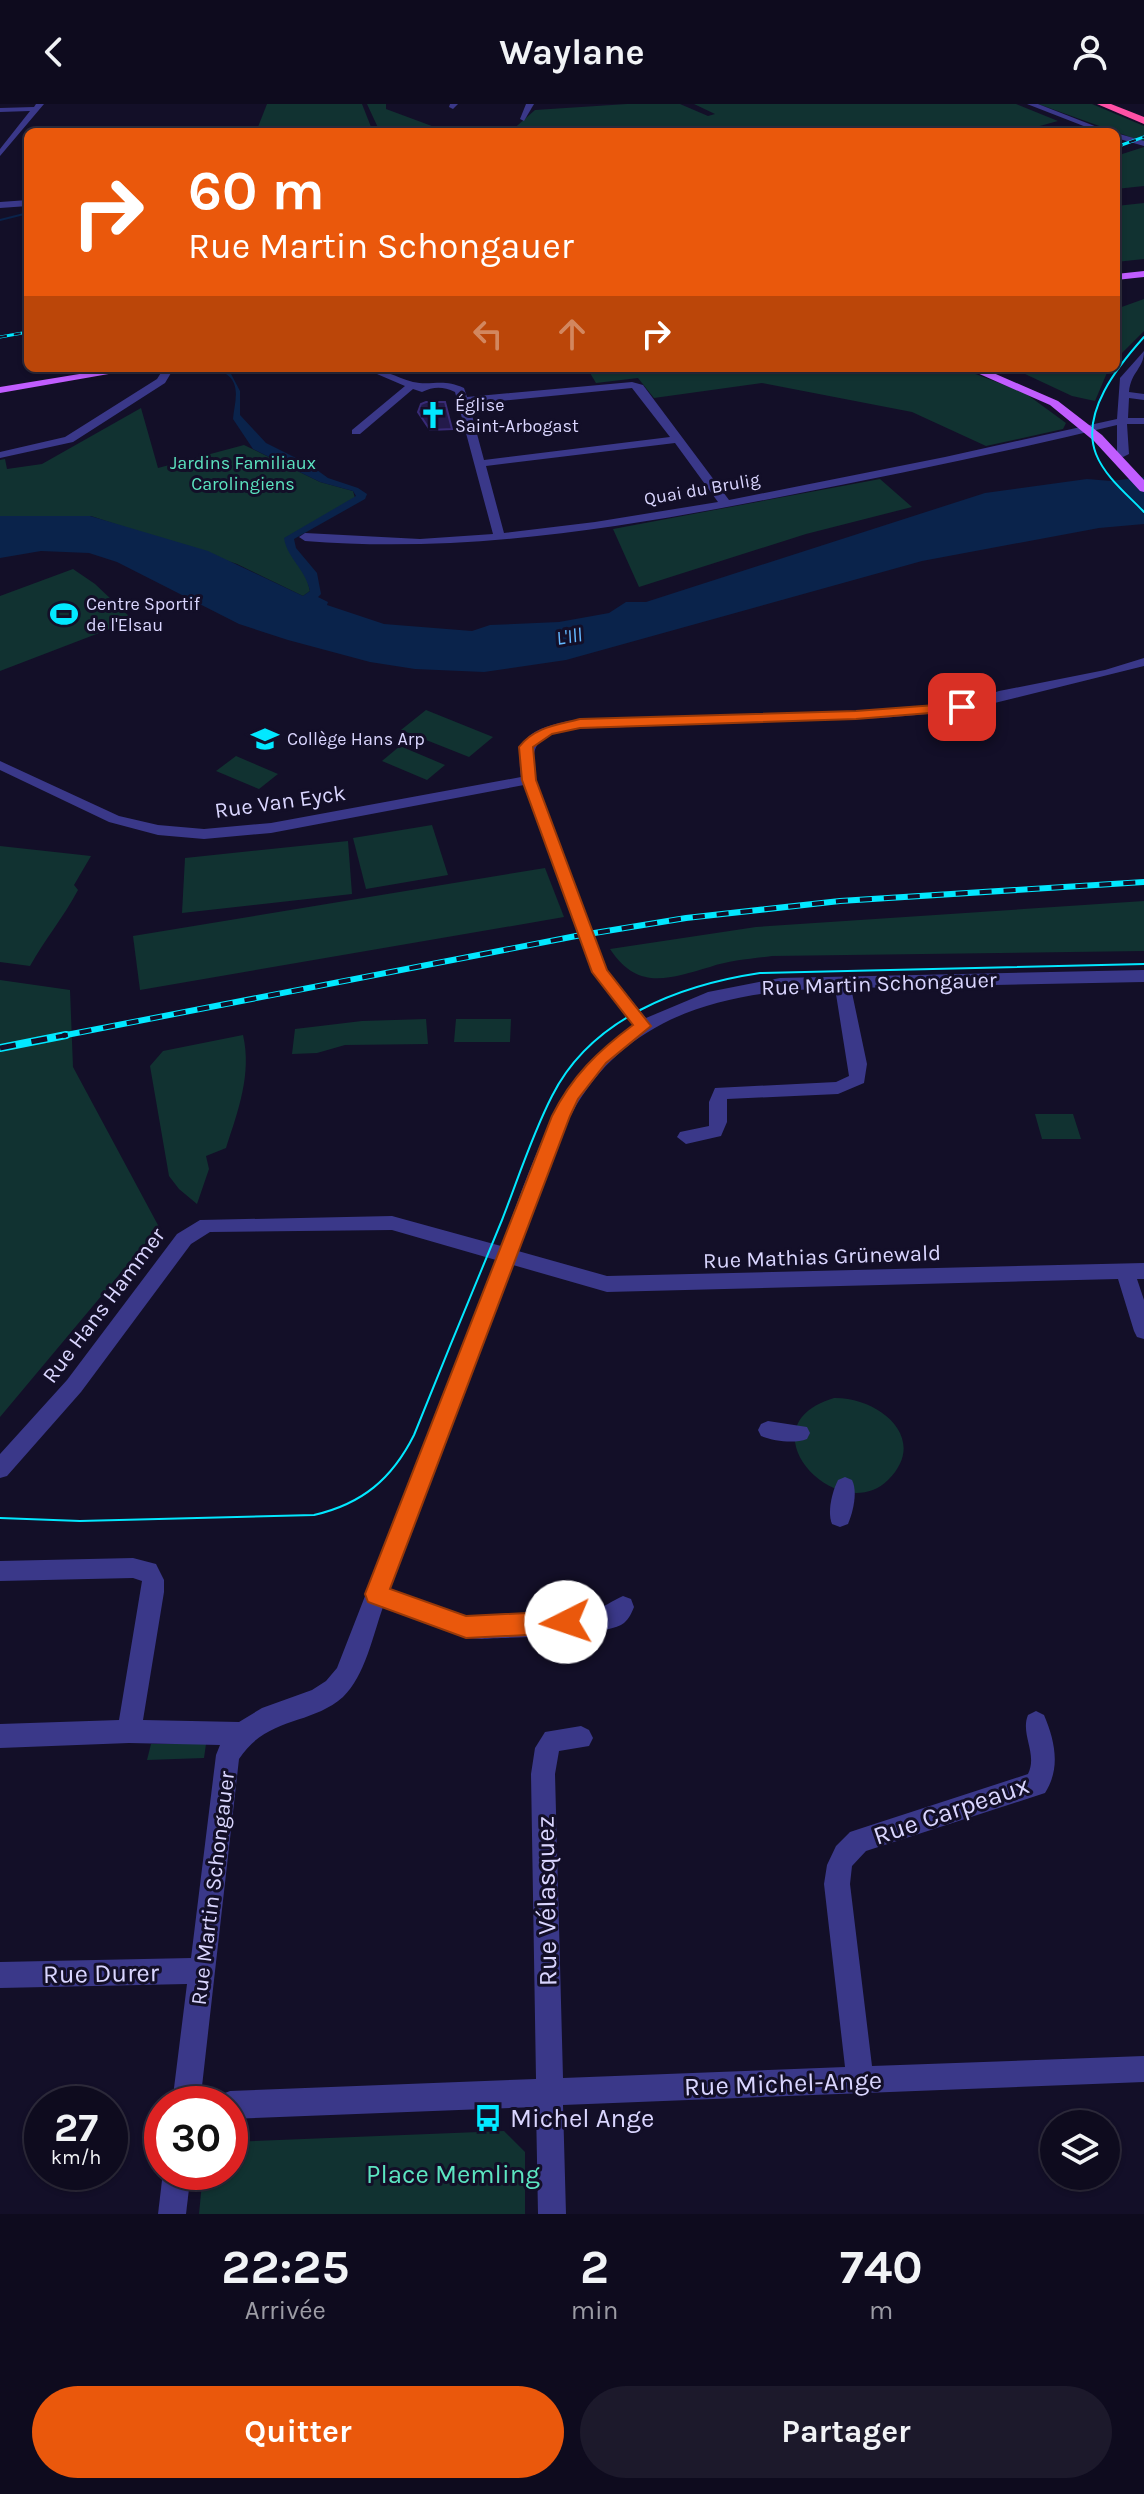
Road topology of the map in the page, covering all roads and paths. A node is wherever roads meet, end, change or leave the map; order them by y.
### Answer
1 (530, 104) edge
2 (1031, 104) edge
3 (1102, 104) edge
4 (1123, 104) edge
5 (38, 106) edge
6 (0, 110) edge
7 (1143, 118) edge
8 (524, 119) dead end
9 (1095, 128) edge
10 (1120, 136) edge
11 (1144, 144) edge
12 (0, 154) edge
13 (24, 203) edge
14 (0, 205) edge
15 (1144, 274) edge
16 (1120, 277) edge
17 (1144, 354) edge
18 (112, 372) edge
19 (169, 372) edge
20 (378, 372) edge
21 (982, 372) edge
22 (1007, 372) edge
23 (411, 386) junction
24 (0, 390) edge
25 (1123, 394) junction
26 (462, 396) junction
27 (1144, 397) edge
28 (1122, 421) junction
29 (1144, 421) edge
30 (1094, 427) junction
31 (356, 432) dead end
32 (677, 439) junction
33 (1123, 454) junction
34 (0, 455) edge
35 (479, 464) junction
36 (1132, 476) junction
37 (1144, 488) edge
38 (726, 504) junction
39 (499, 536) junction
40 (305, 537) dead end
41 (1144, 662) edge
42 (0, 765) edge
43 (529, 780) junction
44 (1144, 976) edge
45 (842, 982) junction
46 (643, 1026) junction
47 (686, 1137) dead end
48 (505, 1257) junction
49 (1134, 1271) edge
50 (1144, 1331) edge
51 (768, 1430) dead end
52 (800, 1433) dead end
53 (0, 1469) edge
54 (845, 1487) dead end
55 (840, 1517) dead end
56 (0, 1571) edge
57 (376, 1594) junction
58 (623, 1607) dead end
59 (1036, 1723) dead end
60 (129, 1731) junction
61 (240, 1734) junction
62 (0, 1736) edge
63 (581, 1738) dead end
64 (202, 1971) junction
65 (0, 1975) edge
66 (1144, 2069) edge
67 (860, 2079) junction
68 (188, 2086) edge
69 (550, 2092) junction
70 (248, 2104) edge
71 (175, 2190) edge
72 (172, 2214) edge
73 (552, 2214) edge

1 - 8 street
2 - 9 street
3 - 7 highway
4 - 7 highway
5 - 6 street
5 - 12 street
10 - 11 street
13 - 14 street
15 - 16 main road
17 - 25 street
18 - 24 main road
19 - 34 street
20 - 23 street
21 - 30 main road
22 - 30 main road
23 - 26 street
23 - 31 street
25 - 27 street
25 - 28 street
26 - 32 street
26 - 35 street
28 - 29 street, Quai du Brulig
28 - 30 street, Quai du Brulig
28 - 33 street
30 - 33 main road
30 - 36 main road
30 - 38 street, Quai du Brulig
32 - 35 street
32 - 38 street
33 - 36 main road
35 - 39 street
36 - 37 main road
38 - 39 street, Quai du Brulig
39 - 40 street, Quai du Brulig
41 - 43 street
42 - 43 street, Rue Van Eyck
43 - 46 street
44 - 45 street, Rue Martin Schongauer
45 - 46 street, Rue Martin Schongauer
45 - 47 street
46 - 48 street, Rue Martin Schongauer
48 - 49 street, Rue Mathias Grünewald
48 - 53 street, Rue Hans Hammer
48 - 57 street, Rue Martin Schongauer
49 - 50 street
51 - 52 street
54 - 55 street
56 - 60 street
57 - 58 street
57 - 61 street, Rue Martin Schongauer
59 - 67 street, Rue Carpeaux
60 - 61 street
60 - 62 street
61 - 64 street, Rue Martin Schongauer
63 - 69 street, Rue Vélasquez
64 - 65 street, Rue Durer
64 - 68 street, Rue Martin Schongauer
66 - 67 street, Rue Michel-Ange
67 - 69 street, Rue Michel-Ange
69 - 70 street, Rue Michel-Ange
69 - 73 street
71 - 72 street

